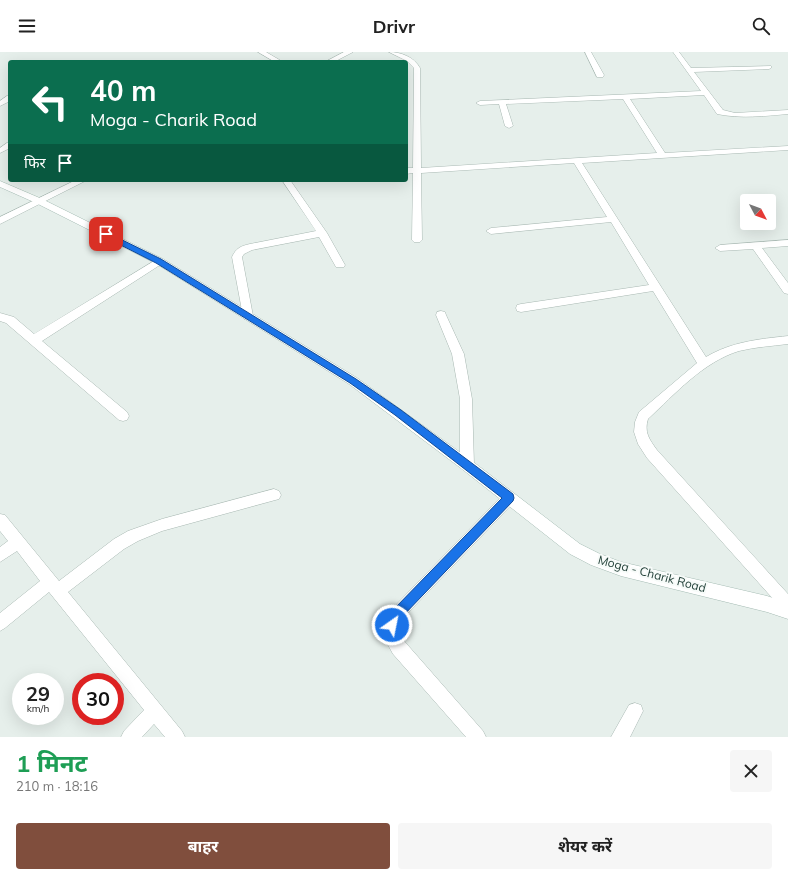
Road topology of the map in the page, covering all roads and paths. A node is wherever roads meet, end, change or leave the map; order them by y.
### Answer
1 (261, 52) edge
2 (350, 52) edge
3 (392, 52) edge
4 (588, 52) edge
5 (676, 52) edge
6 (276, 60) edge
7 (332, 60) edge
8 (769, 67) dead end
9 (689, 70) junction
10 (600, 75) dead end
11 (706, 93) junction
12 (625, 96) junction
13 (502, 102) junction
14 (480, 103) dead end
15 (788, 112) edge
16 (408, 116) edge
17 (417, 116) junction
18 (509, 126) dead end
19 (788, 148) edge
20 (663, 156) junction
21 (577, 161) junction
22 (417, 170) junction
23 (408, 171) edge
24 (79, 182) edge
25 (287, 182) edge
26 (0, 184) edge
27 (39, 201) junction
28 (614, 219) junction
29 (0, 221) edge
30 (491, 231) dead end
31 (322, 233) junction
32 (416, 240) dead end
33 (788, 243) edge
34 (755, 245) junction
35 (720, 248) dead end
36 (159, 261) junction
37 (340, 265) dead end
38 (656, 287) junction
39 (788, 290) edge
40 (521, 308) dead end
41 (441, 315) dead end
42 (248, 316) junction
43 (0, 317) edge
44 (34, 340) junction
45 (788, 340) edge
46 (704, 364) junction
47 (123, 416) dead end
48 (467, 465) junction
49 (274, 496) dead end
50 (509, 498) junction
51 (0, 520) edge
52 (18, 542) junction
53 (0, 555) edge
54 (54, 587) junction
55 (788, 605) edge
56 (788, 611) edge
57 (0, 623) edge
58 (155, 711) junction
59 (635, 711) dead end
60 (130, 737) edge
61 (176, 737) edge
62 (478, 737) edge
63 (620, 737) edge

1 - 6 street
2 - 7 street
3 - 17 street
4 - 10 street
5 - 9 street
8 - 9 street
9 - 11 street
11 - 12 street
11 - 15 street
12 - 13 street
12 - 20 street
13 - 14 street
13 - 18 street
16 - 17 street
17 - 22 street
19 - 20 street
20 - 21 street
21 - 22 street
21 - 28 street
22 - 23 street
22 - 32 street
24 - 27 street
25 - 31 street
26 - 27 street, Moga - Charik Road
27 - 29 street
27 - 36 street, Moga - Charik Road
28 - 30 street
28 - 38 street
31 - 37 street
31 - 42 street
33 - 34 street
34 - 35 street
34 - 39 street
36 - 42 street, Moga - Charik Road
36 - 44 street
38 - 40 street
38 - 46 street
41 - 48 street
42 - 48 street, Moga - Charik Road
43 - 44 street
44 - 47 street
45 - 46 street
46 - 55 street
48 - 50 street, Moga - Charik Road
49 - 54 street
50 - 56 street, Moga - Charik Road
50 - 62 street
51 - 52 street
52 - 53 street
52 - 54 street
54 - 57 street
54 - 58 street
58 - 60 street
58 - 61 street
59 - 63 street

